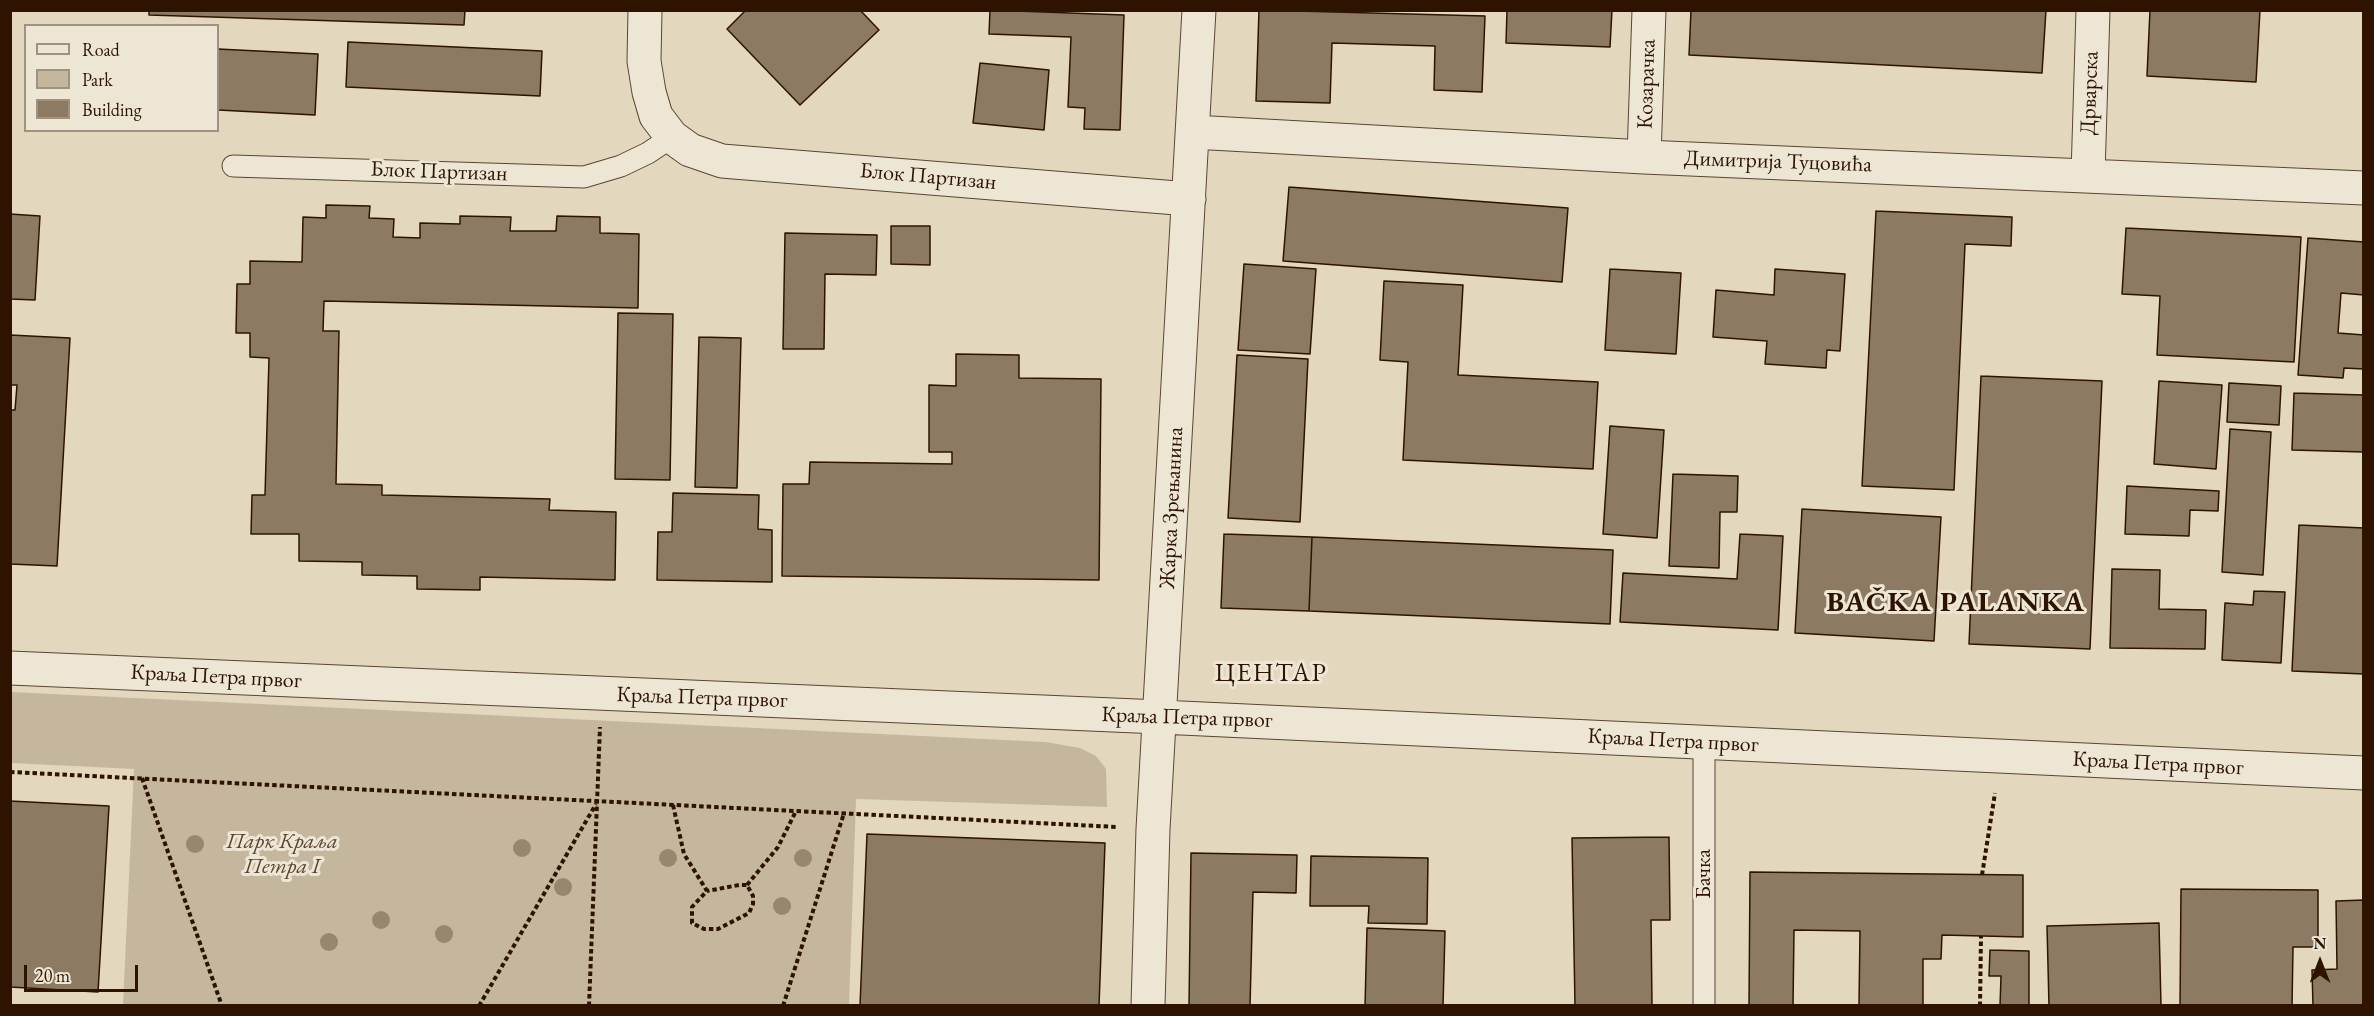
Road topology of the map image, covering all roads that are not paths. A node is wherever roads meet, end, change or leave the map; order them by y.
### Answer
1 (645, 10) edge
2 (1199, 10) edge
3 (1649, 10) edge
4 (2093, 10) edge
5 (1193, 132) junction
6 (672, 137) junction
7 (1644, 157) junction
8 (233, 166) dead end
9 (2088, 175) junction
10 (2364, 188) edge
11 (1189, 199) junction
12 (10, 668) edge
13 (1160, 717) junction
14 (1704, 742) junction
15 (2364, 773) edge
16 (1148, 1005) edge
17 (1704, 1005) edge

1 - 6 street, Блок Партизан
2 - 5 street, Жарка Зрењанина
3 - 7 street, Козарачка
4 - 9 street, Дрварска
5 - 7 street, Димитрија Туцовића
5 - 11 street, Жарка Зрењанина
6 - 8 lane, Блок Партизан
6 - 11 street, Блок Партизан
7 - 9 street, Димитрија Туцовића
9 - 10 street, Димитрија Туцовића
11 - 13 street, Жарка Зрењанина
12 - 13 street, Краља Петра првог
13 - 14 street, Краља Петра првог
13 - 16 street, Жарка Зрењанина
14 - 15 street, Краља Петра првог
14 - 17 lane, Бачка

